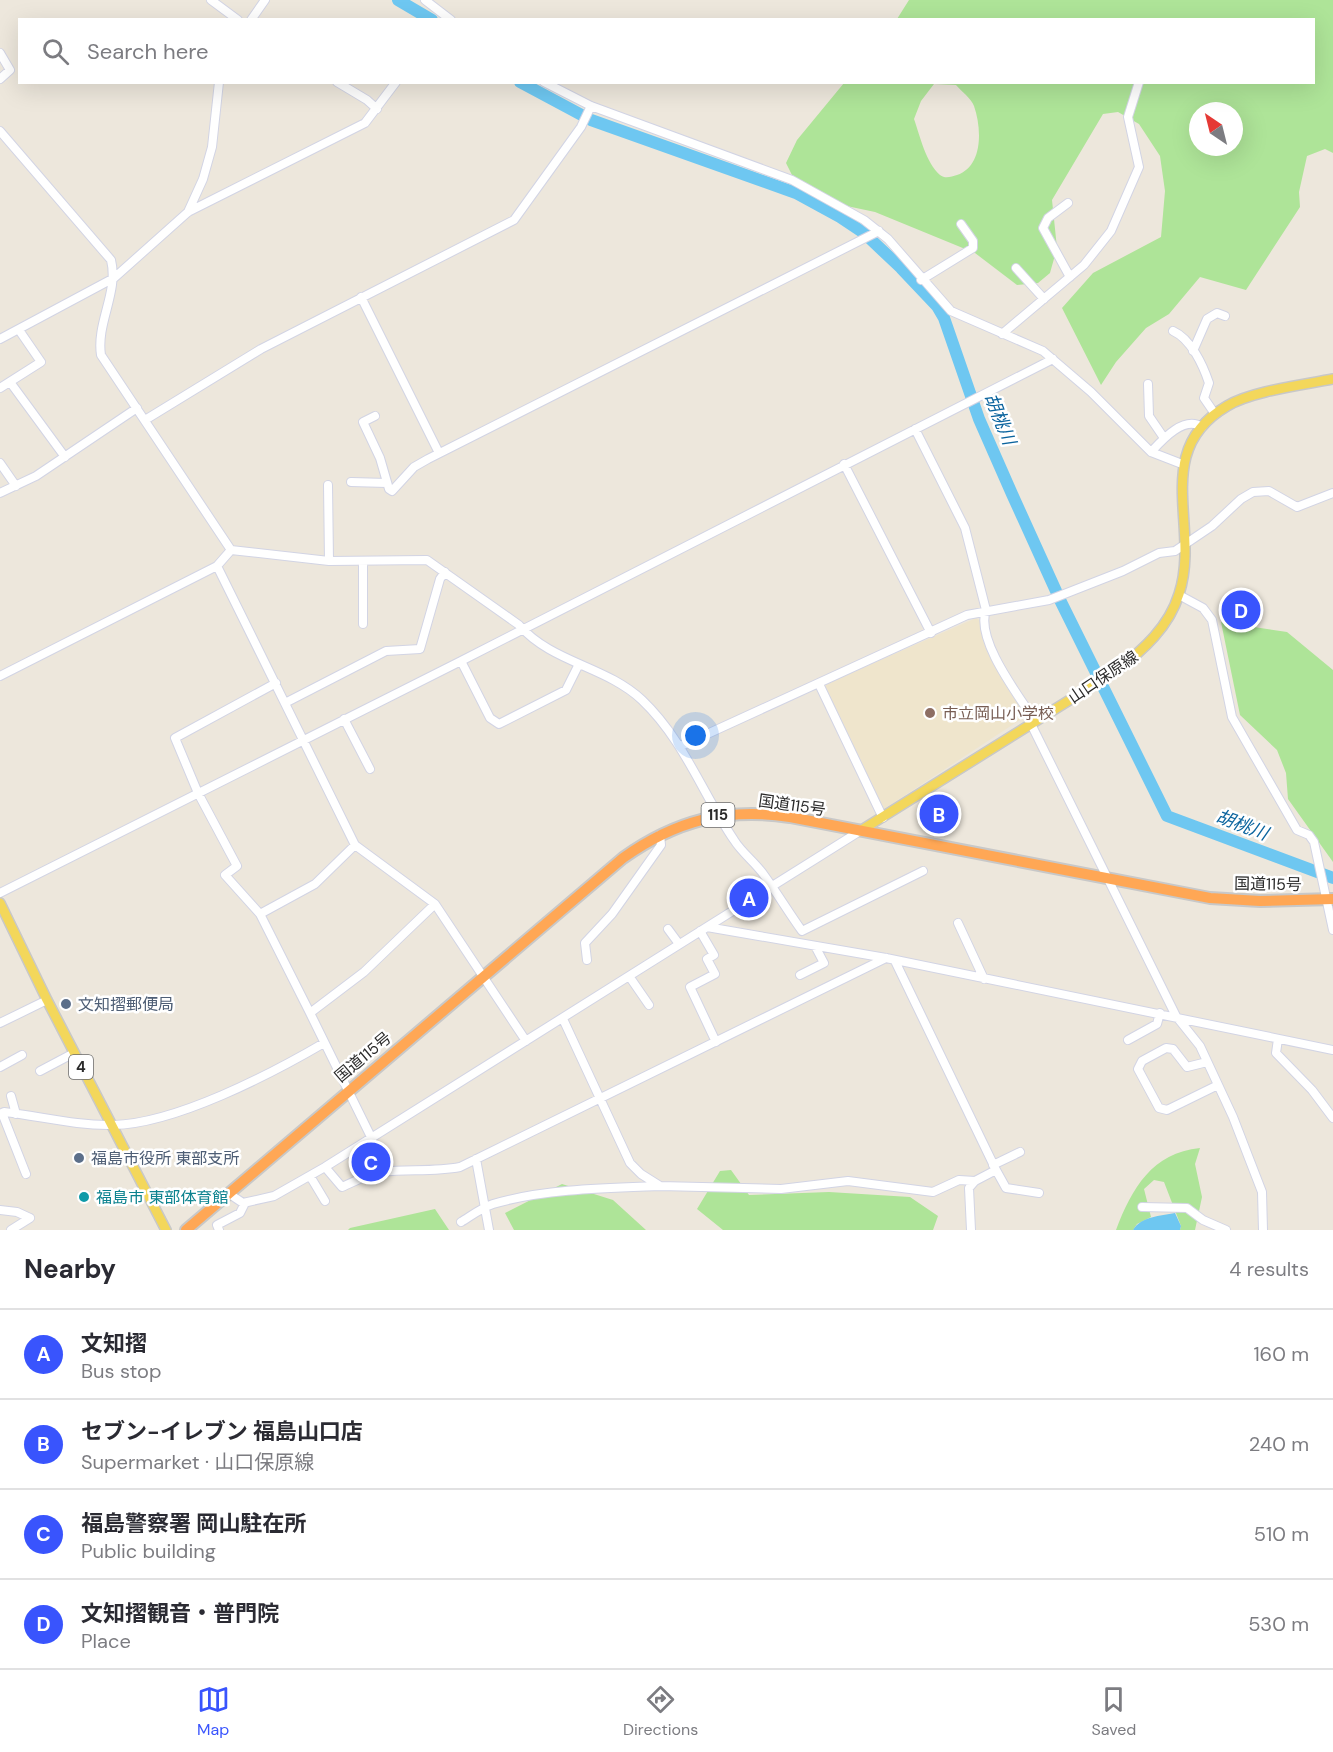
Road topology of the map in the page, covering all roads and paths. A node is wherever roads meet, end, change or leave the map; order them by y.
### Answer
1 (211, 0) edge
2 (265, 0) edge
3 (425, 0) edge
4 (235, 18) edge
5 (252, 18) edge
6 (445, 18) edge
7 (0, 53) edge
8 (0, 79) edge
9 (219, 84) edge
10 (340, 84) edge
11 (395, 84) edge
12 (548, 84) edge
13 (1138, 84) edge
14 (591, 106) junction
15 (377, 110) junction
16 (0, 131) edge
17 (1068, 203) dead end
18 (188, 212) junction
19 (961, 224) dead end
20 (879, 231) junction
21 (1016, 268) dead end
22 (1070, 277) junction
23 (114, 278) junction
24 (921, 280) junction
25 (361, 297) junction
26 (1044, 299) junction
27 (1225, 316) dead end
28 (19, 330) junction
29 (1173, 331) dead end
30 (1002, 334) junction
31 (0, 339) edge
32 (1193, 351) junction
33 (1053, 359) junction
34 (1333, 379) edge
35 (10, 382) junction
36 (1148, 384) dead end
37 (0, 388) edge
38 (137, 408) junction
39 (1215, 414) junction
40 (375, 416) dead end
41 (145, 420) junction
42 (1202, 428) junction
43 (915, 429) junction
44 (1164, 438) junction
45 (1151, 452) junction
46 (439, 453) junction
47 (65, 457) junction
48 (0, 463) edge
49 (844, 464) junction
50 (1182, 464) junction
51 (351, 482) dead end
52 (387, 483) junction
53 (328, 485) dead end
54 (16, 486) junction
55 (1333, 493) edge
56 (0, 494) edge
57 (1186, 543) junction
58 (231, 550) junction
59 (329, 561) junction
60 (363, 561) junction
61 (217, 566) junction
62 (445, 572) junction
63 (1179, 595) junction
64 (986, 610) junction
65 (363, 624) dead end
66 (522, 628) junction
67 (931, 633) junction
68 (461, 661) junction
69 (579, 664) junction
70 (0, 676) edge
71 (276, 683) junction
72 (819, 684) junction
73 (285, 703) junction
74 (344, 719) junction
75 (1033, 722) junction
76 (303, 740) junction
77 (681, 746) junction
78 (370, 770) dead end
79 (198, 793) junction
80 (718, 815) junction
81 (884, 818) junction
82 (860, 831) junction
83 (660, 835) junction
84 (355, 845) junction
85 (923, 871) dead end
86 (1108, 880) junction
87 (770, 885) junction
88 (0, 893) edge
89 (1331, 899) edge
90 (0, 903) edge
91 (435, 904) junction
92 (260, 914) junction
93 (958, 923) dead end
94 (668, 929) dead end
95 (703, 929) junction
96 (1333, 930) edge
97 (802, 931) junction
98 (679, 944) junction
99 (812, 945) junction
100 (886, 958) junction
101 (587, 960) dead end
102 (895, 961) junction
103 (484, 975) junction
104 (800, 975) dead end
105 (629, 976) junction
106 (984, 979) junction
107 (46, 1000) junction
108 (649, 1005) dead end
109 (310, 1013) junction
110 (1160, 1013) junction
111 (1176, 1016) junction
112 (563, 1019) junction
113 (0, 1023) edge
114 (1278, 1039) junction
115 (1128, 1040) dead end
116 (526, 1041) junction
117 (716, 1041) junction
118 (324, 1042) junction
119 (1333, 1050) edge
120 (74, 1053) junction
121 (22, 1056) dead end
122 (1207, 1062) junction
123 (0, 1067) edge
124 (40, 1071) dead end
125 (1218, 1085) junction
126 (347, 1091) junction
127 (11, 1096) dead end
128 (600, 1099) junction
129 (1, 1114) edge
130 (16, 1114) junction
131 (1332, 1115) edge
132 (112, 1125) junction
133 (372, 1139) junction
134 (1020, 1152) dead end
135 (476, 1159) junction
136 (325, 1167) junction
137 (995, 1168) junction
138 (26, 1174) dead end
139 (310, 1176) junction
140 (975, 1181) junction
141 (660, 1186) junction
142 (228, 1192) junction
143 (1039, 1193) dead end
144 (325, 1201) dead end
145 (245, 1203) junction
146 (486, 1207) junction
147 (1142, 1207) dead end
148 (0, 1210) edge
149 (461, 1222) dead end
150 (11, 1230) edge
151 (165, 1230) edge
152 (176, 1230) edge
153 (186, 1230) edge
154 (219, 1230) edge
155 (489, 1230) edge
156 (971, 1230) edge
157 (1226, 1230) edge
158 (1263, 1230) edge

1 - 4 street
2 - 5 street
3 - 6 street
7 - 8 street
9 - 18 street
10 - 15 street
11 - 15 street
12 - 14 street
13 - 22 street
14 - 20 street
14 - 25 street
15 - 18 street
16 - 23 street
17 - 22 street
18 - 23 street
19 - 24 street
20 - 24 street
20 - 46 street
21 - 26 street
22 - 26 street
23 - 28 street
23 - 38 street
24 - 30 street
25 - 41 street
25 - 46 street
26 - 30 street
27 - 32 street
28 - 31 street
28 - 35 street
29 - 32 street
30 - 33 street
32 - 39 street
33 - 43 street
33 - 45 street
34 - 39 main road, 山口保原線
35 - 37 street
35 - 47 street
36 - 44 street
38 - 41 street
38 - 47 street
39 - 42 main road, 山口保原線
40 - 52 street
41 - 58 street
42 - 44 street
42 - 50 main road, 山口保原線
43 - 49 street
43 - 64 street
44 - 45 street
45 - 50 street
46 - 52 street
47 - 54 street
48 - 54 street
49 - 66 street
49 - 67 street
50 - 57 main road, 山口保原線
51 - 52 street
53 - 59 street
54 - 56 street
55 - 57 street
57 - 63 main road, 山口保原線
57 - 64 street
58 - 59 street
58 - 61 street
59 - 60 street
60 - 62 street
60 - 65 street
61 - 70 street
61 - 71 street
62 - 66 street
62 - 73 street
63 - 75 main road, 山口保原線
63 - 89 street
64 - 67 street
64 - 75 street
66 - 68 street
66 - 69 street
67 - 72 street
68 - 69 street
68 - 74 street
69 - 77 street
71 - 73 street
71 - 79 street
72 - 77 street
72 - 81 street
73 - 76 street
74 - 76 street
74 - 78 street
75 - 81 main road, 山口保原線
75 - 86 street
76 - 79 street
76 - 84 street
77 - 80 street
79 - 88 street
79 - 92 street
80 - 82 highway, 国道115号 / 115
80 - 83 highway, 国道115号 / 115
80 - 87 street
81 - 82 main road, 山口保原線
82 - 86 highway, 国道115号 / 115
82 - 87 street
83 - 101 street
83 - 103 highway, 国道115号 / 115
84 - 91 street
84 - 92 street
85 - 97 street
86 - 89 highway, 国道115号 / 115
86 - 111 street
87 - 95 street
87 - 97 street
89 - 96 street
90 - 107 main road, 4
91 - 103 street
91 - 109 street
92 - 109 street
93 - 106 street
94 - 98 street
95 - 98 street
95 - 99 street
95 - 117 street
97 - 99 street
98 - 105 street
99 - 100 street
99 - 104 street
100 - 102 street
100 - 117 street
102 - 106 street
102 - 137 street
103 - 116 street
103 - 126 highway, 国道115号 / 115
105 - 108 street
105 - 112 street
106 - 110 street
107 - 113 street
107 - 120 main road, 4
109 - 118 street
110 - 111 street
110 - 115 street
111 - 114 street
111 - 122 street
112 - 116 street
112 - 128 street
114 - 119 street
114 - 131 street
116 - 133 street
117 - 128 street
118 - 126 street
118 - 132 street
120 - 124 street
120 - 132 main road, 4
121 - 123 street
122 - 125 street
122 - 125 street
125 - 158 street
126 - 133 street
126 - 142 highway, 国道115号 / 115
127 - 130 street
128 - 135 street
128 - 141 street
129 - 130 street
129 - 138 street
130 - 132 street
132 - 151 main road, 4
133 - 136 street
134 - 137 street
135 - 136 street
135 - 146 street
136 - 139 street
137 - 140 street
137 - 143 street
139 - 144 street
139 - 145 street
140 - 141 street
140 - 156 street
141 - 146 street
142 - 145 street
142 - 152 highway, 国道115号 / 115
142 - 153 highway, 国道115号 / 115
145 - 154 street
146 - 149 street
146 - 155 street
147 - 157 street
148 - 150 street

